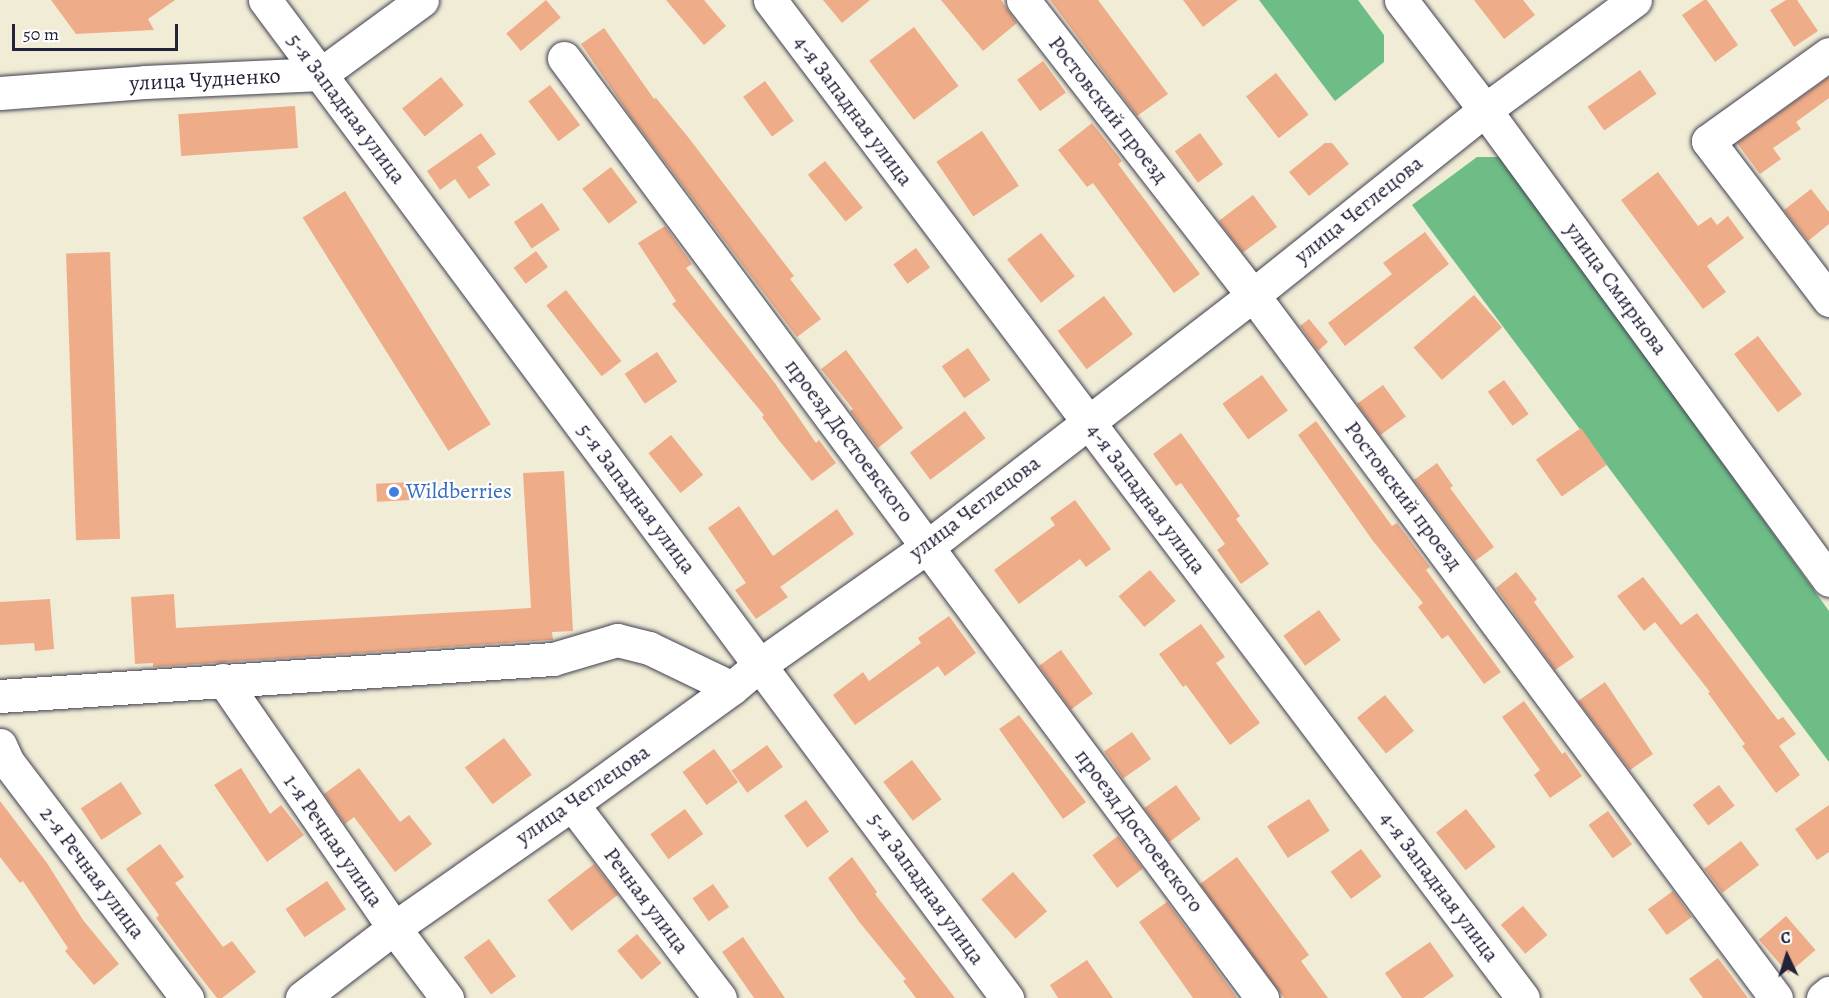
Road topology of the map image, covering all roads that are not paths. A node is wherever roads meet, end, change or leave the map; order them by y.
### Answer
1 (265, 0) edge
2 (423, 0) edge
3 (770, 0) edge
4 (1023, 0) edge
5 (1401, 0) edge
6 (1635, 0) edge
7 (1829, 54) edge
8 (564, 58) dead end
9 (321, 74) junction
10 (0, 93) edge
11 (1485, 110) junction
12 (1253, 295) junction
13 (1829, 300) edge
14 (1088, 422) junction
15 (927, 547) junction
16 (1829, 580) edge
17 (761, 664) junction
18 (223, 680) junction
19 (732, 688) junction
20 (0, 696) edge
21 (0, 745) edge
22 (572, 804) junction
23 (394, 928) junction
24 (1829, 993) edge
25 (187, 998) edge
26 (302, 998) edge
27 (447, 998) edge
28 (720, 998) edge
29 (1007, 998) edge
30 (1262, 998) edge
31 (1522, 998) edge
32 (1776, 998) edge
33 (1823, 998) edge

1 - 9 street, 5-я Западная улица
2 - 9 street
3 - 14 street, 4-я Западная улица
4 - 12 street, Ростовский проезд
5 - 11 street, улица Смирнова
6 - 11 street, улица Чеглецова
7 - 13 street
8 - 15 street, проезд Достоевского
9 - 10 street, улица Чудненко
9 - 17 street, 5-я Западная улица
11 - 12 street, улица Чеглецова
11 - 16 street, улица Смирнова
12 - 14 street, улица Чеглецова
12 - 32 street, Ростовский проезд
14 - 15 street, улица Чеглецова
14 - 31 street, 4-я Западная улица
15 - 17 street, улица Чеглецова
15 - 30 street, проезд Достоевского
17 - 19 street, улица Чеглецова
17 - 29 street, 5-я Западная улица
18 - 19 street
18 - 20 street
18 - 23 street, 1-я Речная улица
19 - 22 street, улица Чеглецова
21 - 25 street, 2-я Речная улица
22 - 23 street, улица Чеглецова
22 - 28 street, Речная улица
23 - 26 street, улица Чеглецова
23 - 27 street, 1-я Речная улица
24 - 33 street

